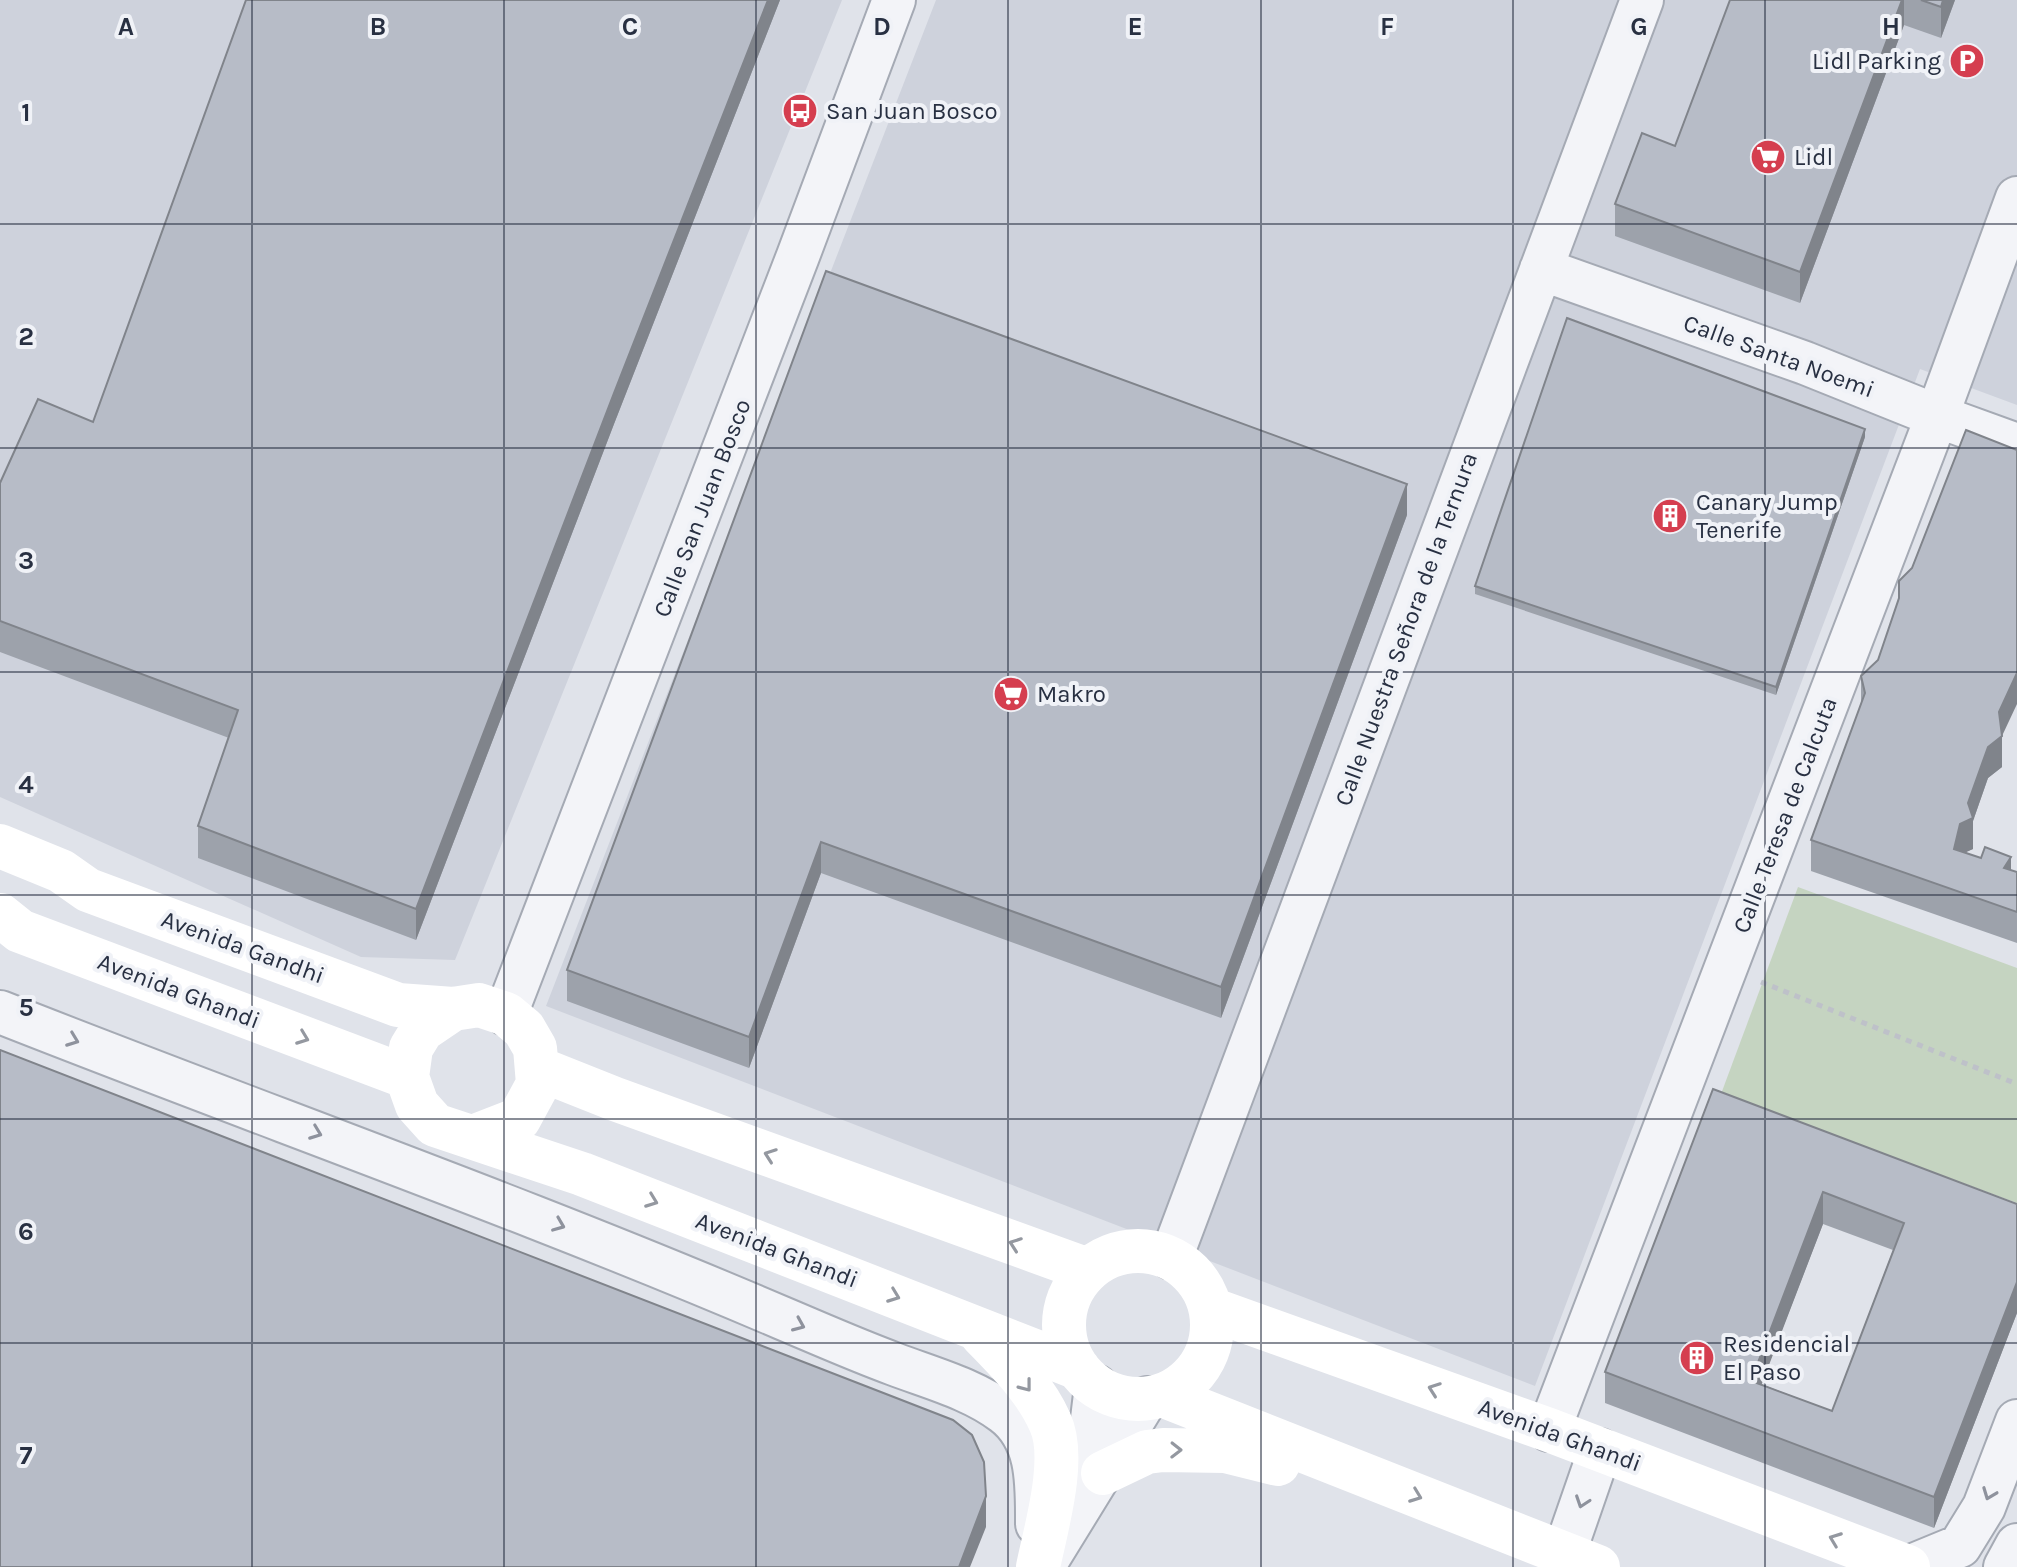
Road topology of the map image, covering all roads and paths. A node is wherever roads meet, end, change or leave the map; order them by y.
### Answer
1 (894, 0) edge
2 (1642, 0) edge
3 (2017, 198) edge
4 (1541, 269) junction
5 (1937, 416) junction
6 (2017, 445) edge
7 (0, 846) edge
8 (0, 869) edge
9 (88, 890) junction
10 (7, 926) edge
11 (1727, 968) junction
12 (453, 1009) junction
13 (0, 1012) edge
14 (506, 1014) junction
15 (537, 1068) junction
16 (407, 1077) junction
17 (2017, 1084) edge
18 (473, 1137) junction
19 (1171, 1258) junction
20 (1088, 1270) junction
21 (1211, 1309) junction
22 (975, 1327) junction
23 (1087, 1377) junction
24 (1154, 1396) junction
25 (2017, 1421) edge
26 (1549, 1430) junction
27 (1600, 1450) junction
28 (1103, 1473) junction
29 (1376, 1480) junction
30 (2017, 1545) edge
31 (1581, 1560) edge
32 (1040, 1567) edge
33 (1908, 1567) edge
34 (2005, 1567) edge

1 - 14 street, Calle San Juan Bosco
2 - 4 street, Calle Nuestra Señora de la Ternura
3 - 5 street, Calle Teresa de Calcuta
4 - 5 street, Calle Santa Noemi
4 - 19 street, Calle Nuestra Señora de la Ternura
5 - 6 street, Calle Santa Noemi
5 - 11 street, Calle Teresa de Calcuta
7 - 9 street
8 - 9 street
9 - 12 street, Avenida Gandhi
10 -> 16 street, Avenida Ghandi
11 - 17 path
11 - 26 street, Calle Teresa de Calcuta
12 - 14 street
12 - 16 street
13 -> 32 street
14 - 15 street
15 - 18 street
20 -> 15 street
16 - 18 street
18 -> 22 street, Avenida Ghandi
19 - 20 street
19 - 21 street
20 - 23 street
21 - 24 street
26 -> 21 street, Avenida Ghandi
22 - 23 street, Avenida Ghandi
22 -> 32 street
23 - 24 street
23 - 32 street
24 - 28 street
24 - 29 street
25 -> 33 street
26 - 27 street, Avenida Ghandi
27 -> 31 street
33 -> 27 street, Avenida Ghandi
28 -> 29 street
28 - 32 street
29 -> 31 street
30 - 34 street

